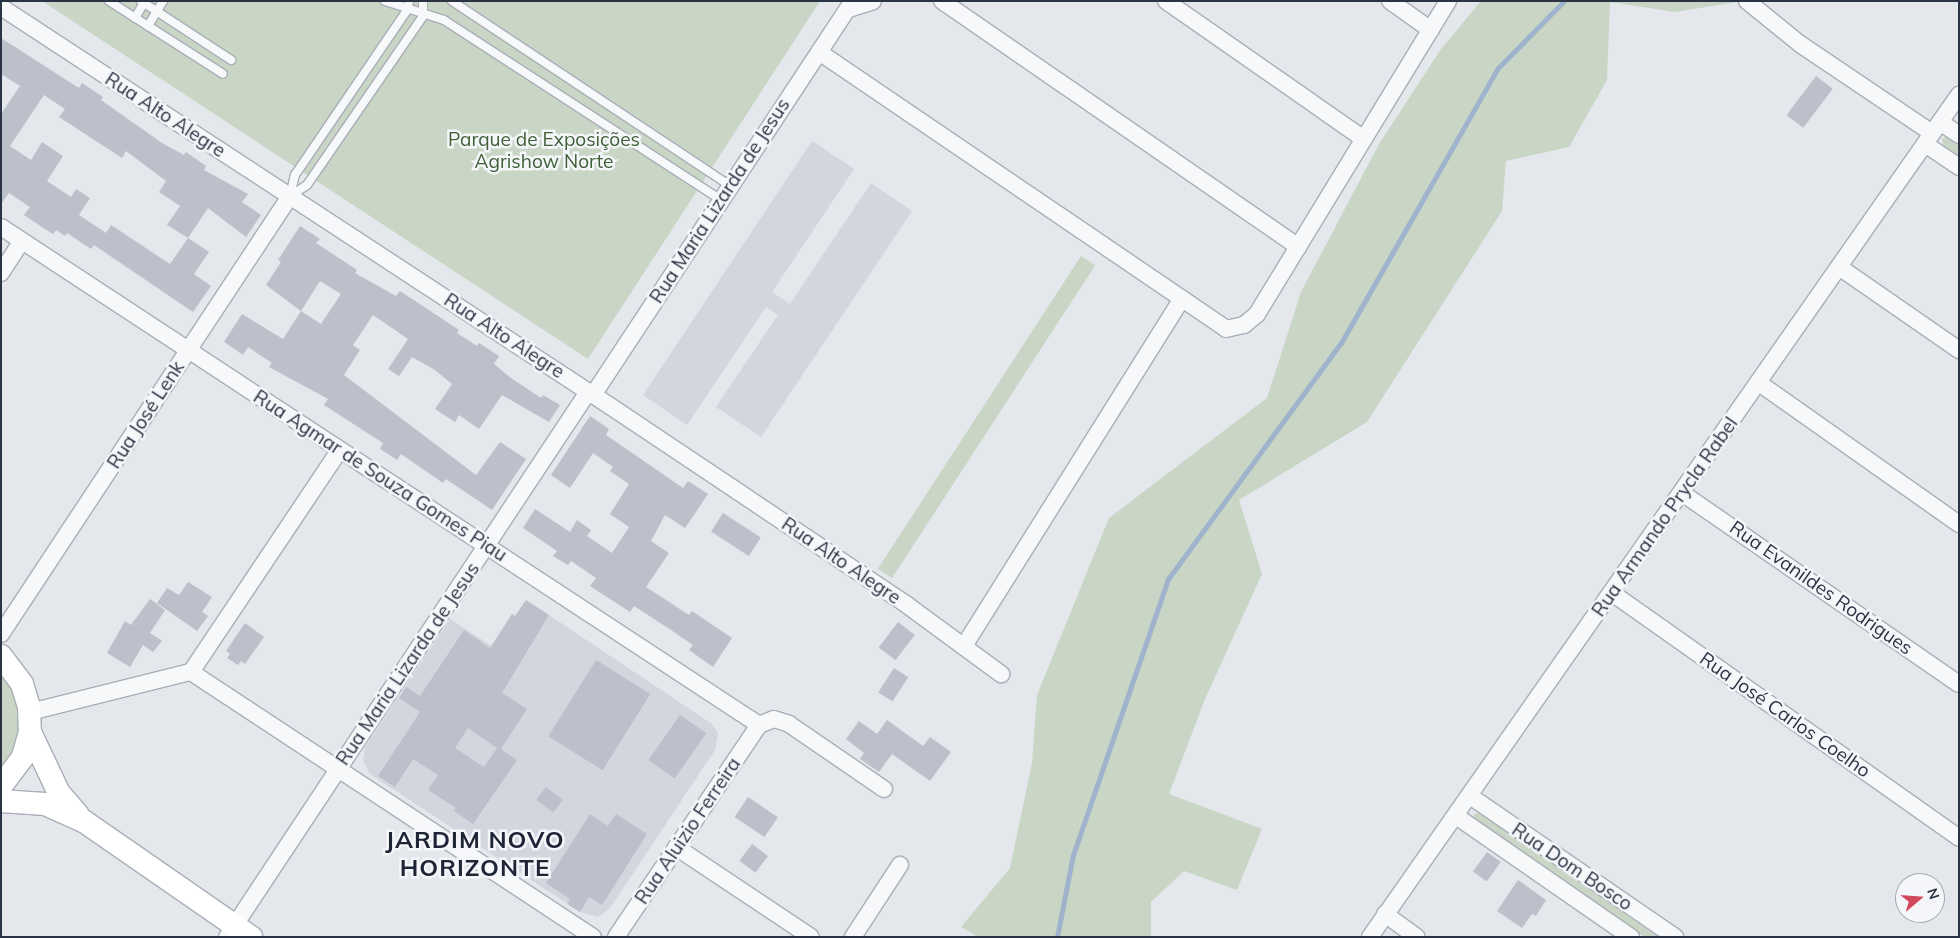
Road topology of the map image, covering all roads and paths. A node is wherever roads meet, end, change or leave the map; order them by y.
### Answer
1 (109, 1) edge
2 (163, 1) edge
3 (385, 1) edge
4 (409, 1) edge
5 (423, 1) edge
6 (452, 1) edge
7 (873, 1) edge
8 (942, 1) edge
9 (1166, 1) edge
10 (1390, 1) edge
11 (1448, 1) edge
12 (1748, 1) edge
13 (143, 2) edge
14 (851, 5) edge
15 (1, 7) edge
16 (407, 10) junction
17 (156, 11) junction
18 (423, 16) junction
19 (135, 18) junction
20 (148, 26) junction
21 (1431, 30) junction
22 (819, 52) junction
23 (231, 60) dead end
24 (223, 74) dead end
25 (354, 86) junction
26 (368, 94) junction
27 (1959, 96) edge
28 (1932, 133) junction
29 (1959, 135) edge
30 (1364, 139) junction
31 (1959, 167) edge
32 (729, 185) junction
33 (290, 196) junction
34 (720, 199) junction
35 (1, 227) edge
36 (22, 241) junction
37 (1298, 247) junction
38 (1839, 267) junction
39 (1, 273) edge
40 (1182, 299) junction
41 (188, 350) junction
42 (1959, 350) edge
43 (1758, 383) junction
44 (590, 393) junction
45 (339, 451) junction
46 (1682, 492) junction
47 (1959, 524) edge
48 (487, 545) junction
49 (1612, 593) junction
50 (1, 634) edge
51 (964, 646) junction
52 (1, 656) edge
53 (191, 672) junction
54 (1001, 674) dead end
55 (1959, 684) edge
56 (30, 722) junction
57 (759, 725) junction
58 (339, 768) junction
59 (1, 786) edge
60 (884, 789) dead end
61 (1470, 796) junction
62 (1, 801) edge
63 (1456, 816) junction
64 (85, 822) junction
65 (1959, 838) edge
66 (676, 847) junction
67 (900, 865) dead end
68 (1385, 914) junction
69 (237, 933) edge
70 (593, 937) edge
71 (616, 937) edge
72 (811, 937) edge
73 (852, 937) edge
74 (1370, 937) edge
75 (1417, 937) edge
76 (1631, 937) edge
77 (1675, 937) edge

1 - 19 lane
2 - 17 lane
3 - 16 lane
4 - 16 lane
5 - 18 lane
6 - 32 lane
7 - 14 street
8 - 37 street
9 - 30 street
10 - 21 street
11 - 21 street
12 - 28 street
13 - 17 lane
13 - 19 lane
14 - 22 street, Rua Maria Lizarda de Jesus
15 - 33 street, Rua Alto Alegre
16 - 18 lane
16 - 25 lane
17 - 20 lane
17 - 23 lane
18 - 26 lane
18 - 34 lane
19 - 20 lane
20 - 24 lane
21 - 30 street
22 - 32 street, Rua Maria Lizarda de Jesus
22 - 40 street
25 - 26 lane
25 - 33 lane
26 - 33 lane
27 - 28 street, Rua Armando Prycla Rabel
28 - 29 street
28 - 31 street
28 - 38 street, Rua Armando Prycla Rabel
30 - 37 street
32 - 34 street, Rua Maria Lizarda de Jesus
33 - 41 street, Rua José Lenk
33 - 44 street, Rua Alto Alegre
34 - 44 street, Rua Maria Lizarda de Jesus
35 - 36 street, Rua Agmar de Souza Gomes Piau
36 - 39 street
36 - 41 street, Rua Agmar de Souza Gomes Piau
37 - 40 street
38 - 42 street
38 - 43 street, Rua Armando Prycla Rabel
40 - 51 street
41 - 45 street, Rua Agmar de Souza Gomes Piau
41 - 50 street, Rua José Lenk
43 - 46 street, Rua Armando Prycla Rabel
43 - 47 street
44 - 48 street, Rua Maria Lizarda de Jesus
44 - 51 street, Rua Alto Alegre
45 - 48 street, Rua Agmar de Souza Gomes Piau
45 - 53 street
46 - 49 street, Rua Armando Prycla Rabel
46 - 55 street, Rua Evanildes Rodrigues
48 - 57 street, Rua Agmar de Souza Gomes Piau
48 - 58 street, Rua Maria Lizarda de Jesus
49 - 61 street, Rua Armando Prycla Rabel
49 - 65 street, Rua José Carlos Coelho
51 - 54 street, Rua Alto Alegre
52 - 56 street
53 - 56 street
53 - 58 street
56 - 59 street
56 - 64 street
57 - 60 street
57 - 66 street, Rua Aluizio Ferreira
58 - 69 street, Rua Maria Lizarda de Jesus
58 - 70 street
61 - 63 street, Rua Armando Prycla Rabel
61 - 77 street, Rua Dom Bosco
62 - 64 street
63 - 68 street, Rua Armando Prycla Rabel
63 - 76 street, Rua Dom Bosco
64 - 69 street
66 - 71 street, Rua Aluizio Ferreira
66 - 72 street
67 - 73 street
68 - 74 street, Rua Armando Prycla Rabel
68 - 75 street

